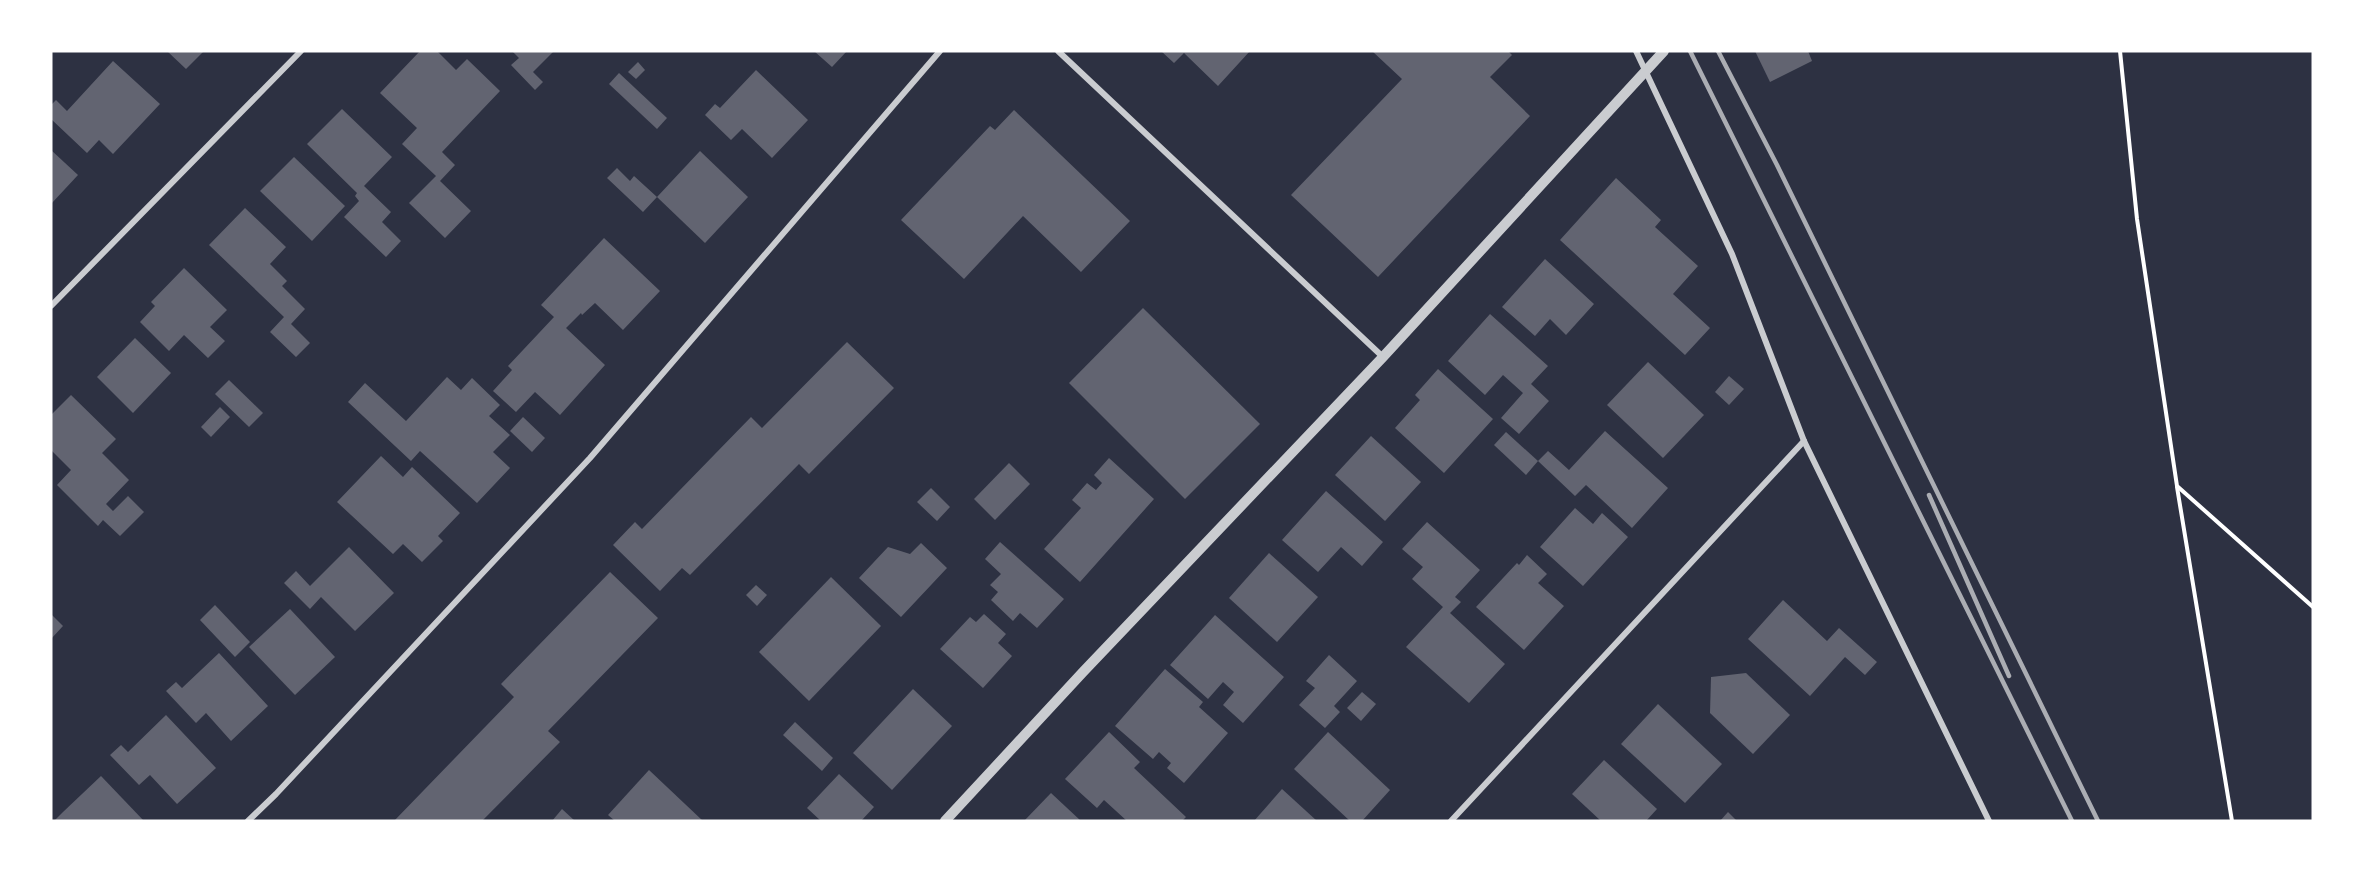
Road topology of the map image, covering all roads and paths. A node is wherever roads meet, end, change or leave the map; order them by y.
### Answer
1 (301, 51) edge
2 (940, 51) edge
3 (1058, 51) edge
4 (1636, 51) edge
5 (1664, 51) edge
6 (2120, 51) edge
7 (1646, 72) junction
8 (51, 306) edge
9 (1383, 357) junction
10 (1804, 441) junction
11 (2177, 486) junction
12 (2313, 608) edge
13 (248, 821) edge
14 (945, 821) edge
15 (1451, 821) edge
16 (1989, 821) edge
17 (2232, 821) edge

1 - 8 street
2 - 13 street
3 - 9 street
4 - 7 street
5 - 7 street
6 - 11 path
7 - 9 street
7 - 10 street
9 - 14 street
10 - 15 street
10 - 16 street
11 - 12 path
11 - 17 path

